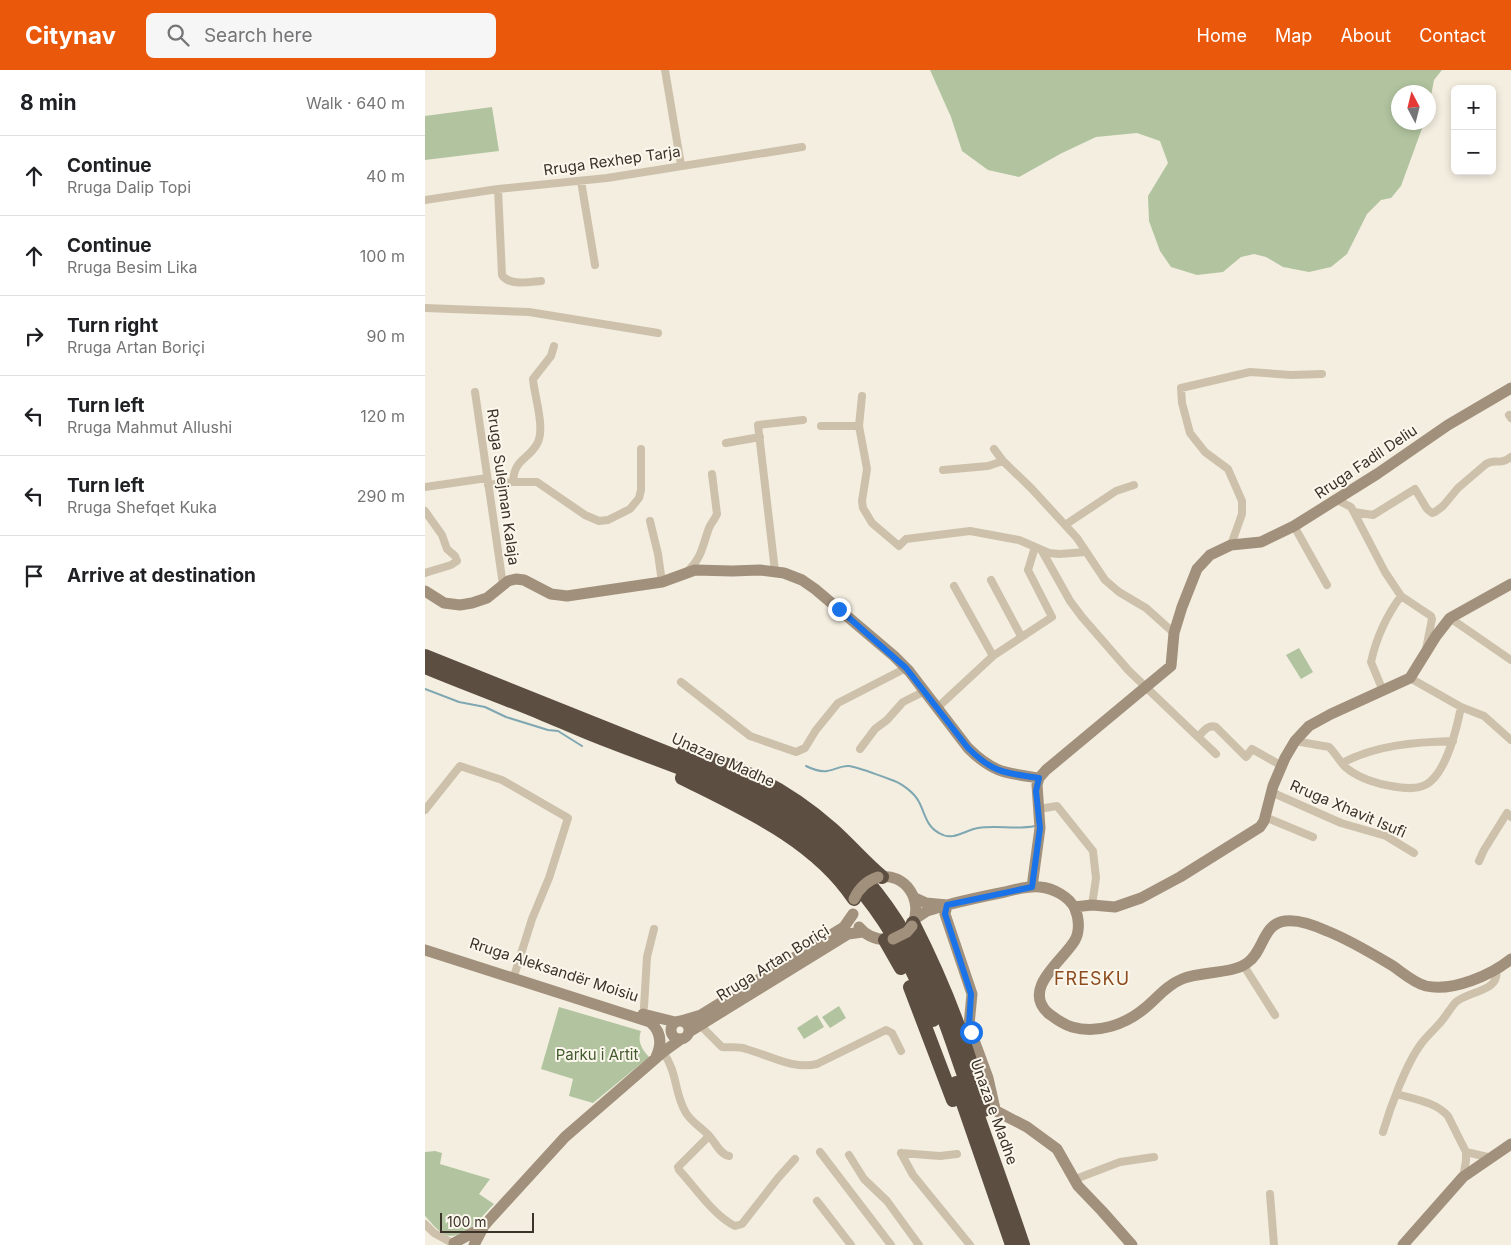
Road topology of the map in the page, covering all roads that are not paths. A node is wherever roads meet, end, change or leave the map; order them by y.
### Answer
1 (665, 70) edge
2 (802, 147) dead end
3 (681, 165) junction
4 (581, 181) junction
5 (498, 189) junction
6 (425, 200) edge
7 (595, 265) dead end
8 (541, 281) dead end
9 (425, 308) edge
10 (658, 333) dead end
11 (554, 346) dead end
12 (1322, 374) dead end
13 (1511, 388) edge
14 (475, 392) dead end
15 (862, 396) dead end
16 (803, 420) dead end
17 (821, 426) dead end
18 (859, 426) junction
19 (760, 437) junction
20 (727, 443) dead end
21 (641, 449) dead end
22 (994, 449) dead end
23 (1511, 457) edge
24 (1003, 461) junction
25 (943, 470) dead end
26 (712, 474) dead end
27 (488, 481) junction
28 (513, 482) junction
29 (1134, 485) dead end
30 (425, 487) edge
31 (1337, 500) junction
32 (425, 511) edge
33 (1354, 512) junction
34 (650, 521) dead end
35 (1065, 525) junction
36 (1294, 526) junction
37 (1231, 545) junction
38 (1038, 549) junction
39 (1086, 552) junction
40 (775, 571) junction
41 (687, 572) junction
42 (425, 573) edge
43 (991, 580) dead end
44 (662, 582) junction
45 (1511, 584) edge
46 (1327, 585) dead end
47 (503, 586) junction
48 (953, 586) dead end
49 (425, 591) edge
50 (1401, 596) junction
51 (1450, 618) junction
52 (1174, 633) junction
53 (1021, 636) junction
54 (425, 651) edge
55 (425, 656) edge
56 (993, 656) junction
57 (1424, 656) junction
58 (1511, 660) edge
59 (425, 667) edge
60 (906, 668) junction
61 (425, 672) edge
62 (456, 674) junction
63 (1410, 678) junction
64 (681, 682) dead end
65 (1145, 687) junction
66 (925, 691) junction
67 (1383, 691) junction
68 (1461, 706) junction
69 (937, 708) junction
70 (1198, 737) junction
71 (615, 738) junction
72 (1511, 740) edge
73 (1295, 741) junction
74 (1453, 741) junction
75 (860, 749) dead end
76 (1216, 754) dead end
77 (1342, 763) junction
78 (1282, 766) junction
79 (1039, 778) junction
80 (1271, 792) junction
81 (425, 810) edge
82 (1265, 817) junction
83 (1511, 817) edge
84 (1039, 819) junction
85 (1313, 837) dead end
86 (1414, 853) dead end
87 (1479, 862) dead end
88 (880, 877) junction
89 (1032, 887) junction
90 (915, 898) junction
91 (854, 899) junction
92 (950, 904) junction
93 (1092, 905) junction
94 (1074, 907) junction
95 (853, 914) junction
96 (913, 922) junction
97 (654, 929) dead end
98 (863, 932) junction
99 (885, 940) junction
100 (425, 944) edge
101 (425, 950) edge
102 (1511, 959) edge
103 (1244, 966) junction
104 (1496, 970) junction
105 (515, 973) junction
106 (644, 1007) dead end
107 (1275, 1015) dead end
108 (650, 1022) junction
109 (700, 1025) junction
110 (678, 1030) junction
111 (901, 1050) dead end
112 (663, 1052) junction
113 (654, 1060) junction
114 (1397, 1094) junction
115 (1383, 1132) dead end
116 (709, 1136) junction
117 (1511, 1144) edge
118 (820, 1152) dead end
119 (1466, 1152) junction
120 (957, 1154) dead end
121 (849, 1155) dead end
122 (729, 1156) dead end
123 (1154, 1157) dead end
124 (1492, 1158) junction
125 (795, 1159) dead end
126 (997, 1169) junction
127 (1463, 1177) junction
128 (1073, 1180) junction
129 (993, 1190) junction
130 (1270, 1194) dead end
131 (817, 1201) dead end
132 (425, 1224) edge
133 (484, 1226) junction
134 (434, 1233) junction
135 (455, 1244) edge
136 (440, 1245) edge
137 (474, 1245) edge
138 (851, 1245) edge
139 (891, 1245) edge
140 (919, 1245) edge
141 (970, 1245) edge
142 (1012, 1245) edge
143 (1023, 1245) edge
144 (1132, 1245) edge
145 (1275, 1245) edge
146 (1403, 1245) edge

1 - 3 street
2 - 3 street, Rruga Rexhep Tarja
3 - 4 street, Rruga Rexhep Tarja
4 - 5 street, Rruga Rexhep Tarja
4 - 7 street
5 - 6 street, Rruga Rexhep Tarja
5 - 8 street
9 - 10 street
11 - 28 street
12 - 37 street
13 - 31 street, Rruga Fadil Deliu
14 - 27 street, Rruga Sulejman Kalaja
15 - 18 street
16 - 19 street
17 - 18 street
18 - 38 street
19 - 20 street
19 - 40 street
21 - 28 street
22 - 24 street
23 - 33 street
24 - 25 street
24 - 35 street
26 - 41 street
27 - 28 street
27 - 30 street
27 - 47 street, Rruga Sulejman Kalaja
29 - 35 street
31 - 33 street
31 - 36 street, Rruga Fadil Deliu
32 - 42 street
33 - 50 street
34 - 44 street
35 - 39 street
36 - 37 street, Rruga Fadil Deliu
36 - 46 street
37 - 52 street
38 - 39 street
38 - 53 street
38 - 65 street
39 - 52 street
40 - 41 street
40 - 60 street
41 - 44 street
43 - 53 street
44 - 47 street
45 - 51 street
47 - 49 street
48 - 56 street
50 - 57 street
50 - 67 street
51 - 57 street
51 - 58 street
52 - 65 street
53 - 56 street
54 - 62 highway
55 - 62 highway, Unaza e Madhe
56 - 69 street
57 - 63 street
59 - 62 highway, Unaza e Madhe
60 - 64 street
60 - 66 street
61 - 62 highway
62 - 71 highway, Unaza e Madhe
63 - 67 street
63 - 68 street
65 - 70 street
65 - 79 street
66 - 69 street
66 - 75 street
67 - 73 street
68 - 72 street
68 - 74 street
69 - 79 street
70 - 76 street
70 - 78 street
71 - 88 highway
71 - 91 highway
71 - 126 highway, Unaza e Madhe
71 - 129 highway, Unaza e Madhe
73 - 77 street
73 - 78 street
74 - 77 street
74 - 77 street
78 - 80 street
79 - 84 street
80 - 82 street
80 - 86 street, Rruga Xhavit Isufi
81 - 105 street
82 - 85 street
82 - 93 street
83 - 87 street
84 - 89 street
84 - 93 street
88 - 90 street
88 - 91 street, bridge
89 - 92 street
89 - 94 street
90 - 92 street
90 - 96 street
91 - 95 street
92 - 96 street
92 - 128 street
93 - 94 street
94 - 103 street
95 - 98 street
95 - 110 street, Rruga Artan Boriçi
96 - 99 street, bridge
96 - 126 highway
97 - 106 street
98 - 99 street
98 - 109 street, Rruga Artan Boriçi
99 - 129 highway
100 - 105 street, Rruga Aleksandër Moisiu
101 - 108 street, Rruga Aleksandër Moisiu
102 - 104 street
103 - 104 street
103 - 107 street
104 - 114 street
105 - 110 street, Rruga Aleksandër Moisiu
108 - 110 street, Rruga Aleksandër Moisiu
108 - 113 street
109 - 110 street, Rruga Artan Boriçi
109 - 111 street
110 - 112 street
112 - 113 street
112 - 116 street
113 - 133 street
114 - 115 street
114 - 119 street
116 - 122 street
116 - 125 street
117 - 124 street
118 - 139 street
119 - 124 street
119 - 127 street
120 - 141 street
121 - 140 street
123 - 128 street
124 - 127 street
126 - 143 highway, Unaza e Madhe
127 - 146 street
128 - 144 street
129 - 142 highway
130 - 145 street
131 - 138 street
132 - 134 street
133 - 135 street
133 - 137 street
134 - 135 street
134 - 136 street

